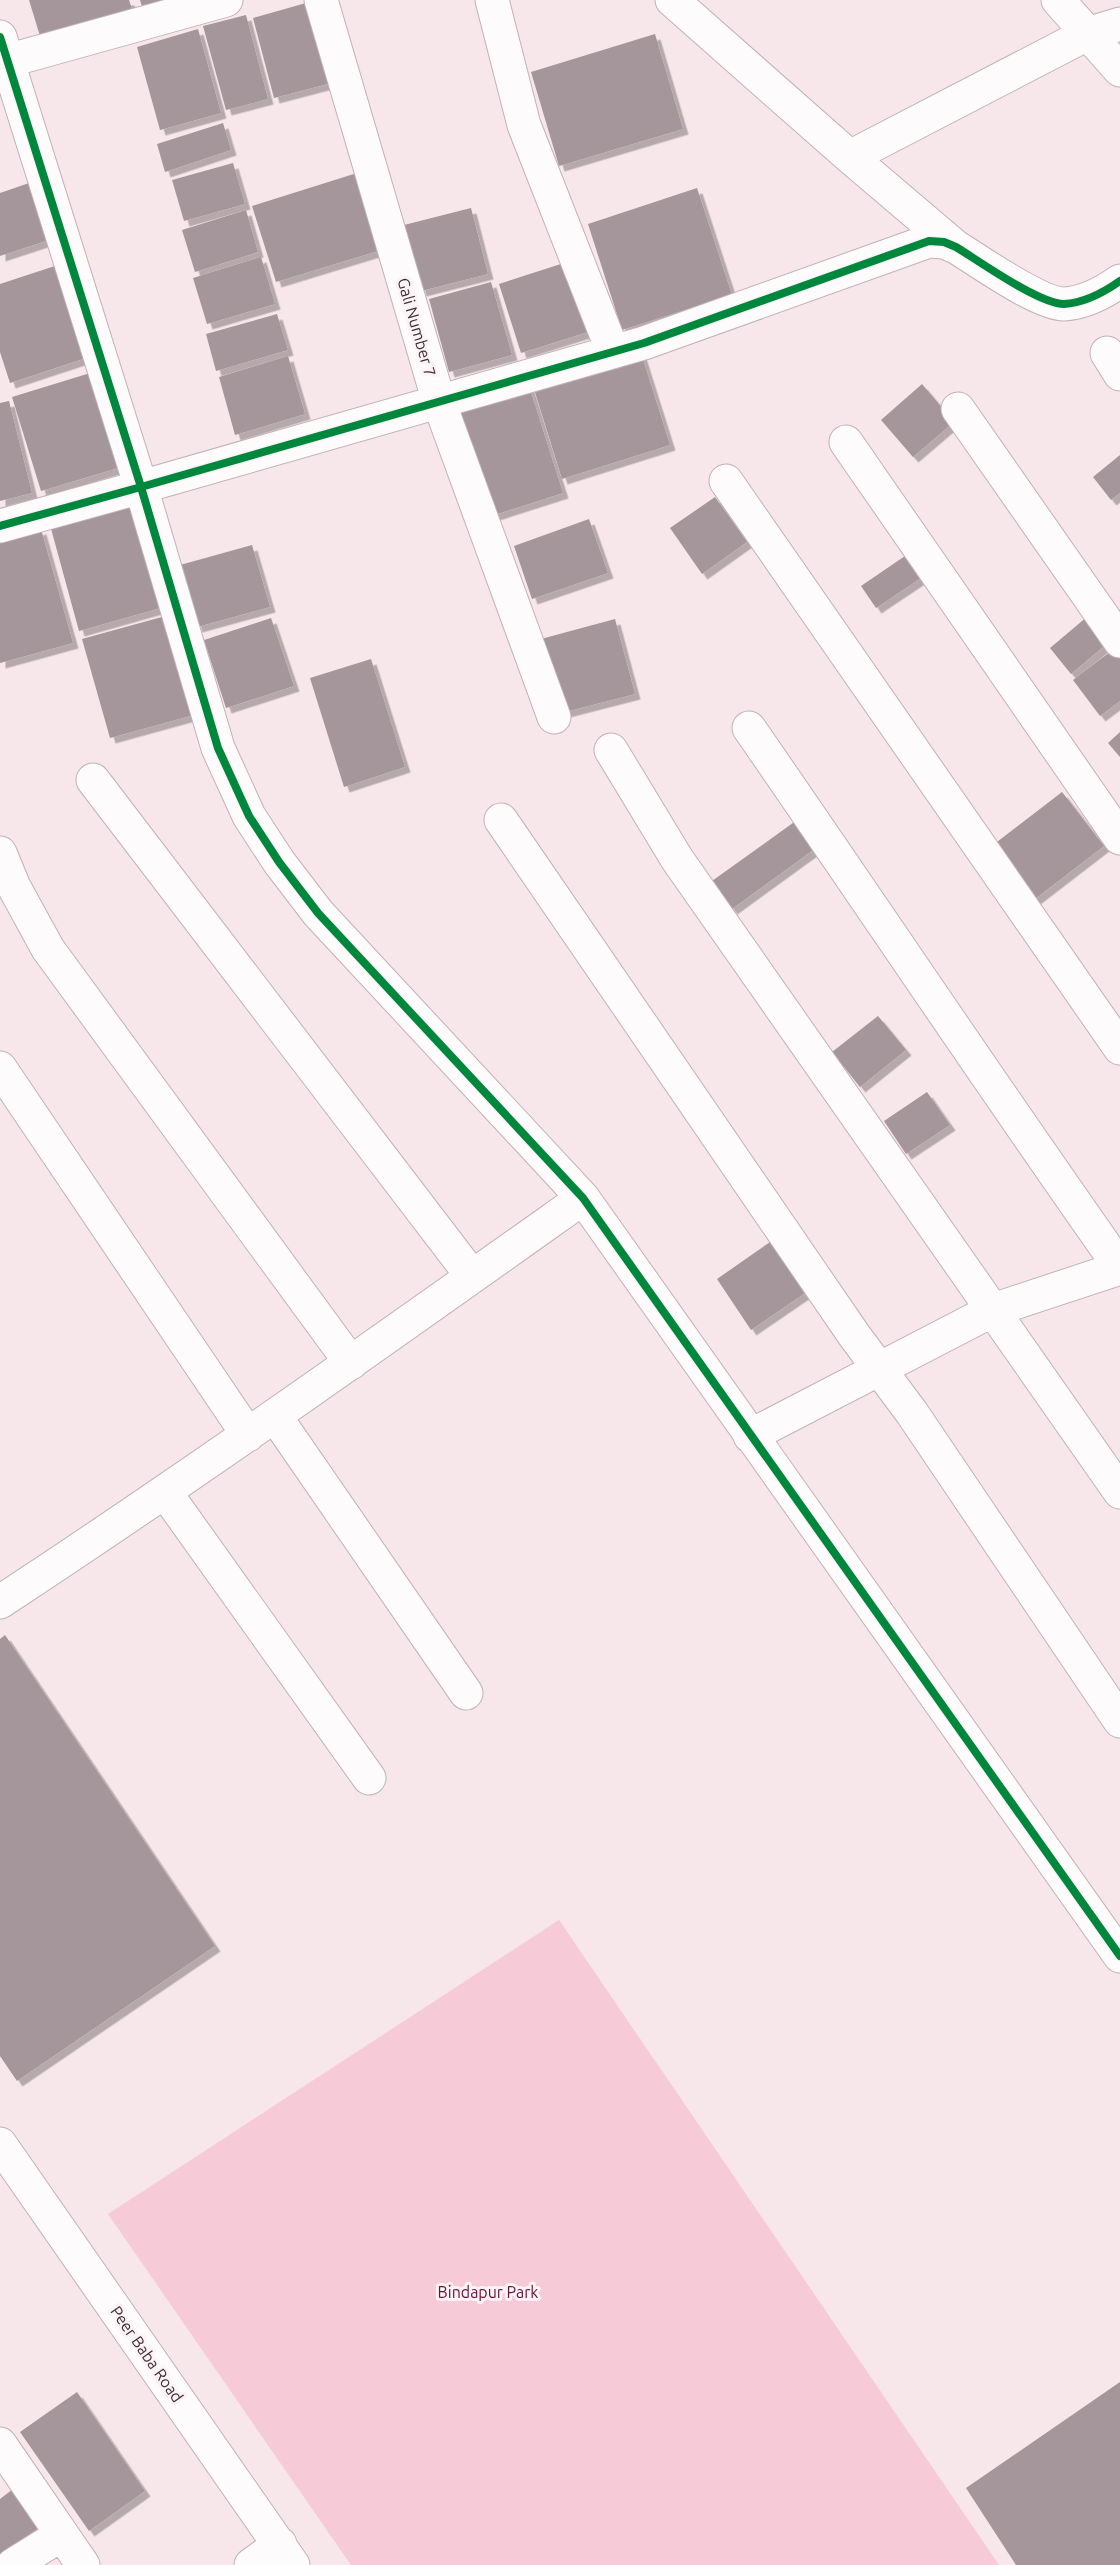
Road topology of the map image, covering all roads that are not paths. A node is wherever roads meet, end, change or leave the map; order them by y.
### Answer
1 (226, 0) edge
2 (321, 0) edge
3 (492, 0) edge
4 (672, 0) edge
5 (1058, 0) edge
6 (1120, 24) edge
7 (1087, 34) junction
8 (2, 54) edge
9 (1120, 70) edge
10 (850, 157) junction
11 (956, 246) junction
12 (1120, 281) edge
13 (613, 352) junction
14 (440, 402) junction
15 (958, 409) dead end
16 (846, 442) dead end
17 (726, 481) dead end
18 (141, 487) junction
19 (0, 526) edge
20 (1120, 641) edge
21 (554, 717) dead end
22 (749, 728) dead end
23 (611, 750) dead end
24 (93, 780) dead end
25 (501, 820) dead end
26 (1120, 838) edge
27 (0, 853) edge
28 (1120, 1048) edge
29 (0, 1068) edge
30 (583, 1198) junction
31 (1120, 1267) edge
32 (472, 1276) junction
33 (993, 1310) junction
34 (351, 1363) junction
35 (879, 1369) junction
36 (275, 1416) junction
37 (248, 1435) junction
38 (750, 1436) junction
39 (165, 1492) junction
40 (1120, 1492) edge
41 (0, 1602) edge
42 (466, 1693) dead end
43 (1120, 1721) edge
44 (369, 1778) dead end
45 (1120, 1956) edge
46 (0, 2144) edge
47 (0, 2444) edge
48 (61, 2535) junction
49 (287, 2555) edge
50 (13, 2565) edge
51 (83, 2565) edge
52 (251, 2565) edge

1 - 8 street
2 - 14 street, Gali Number 7
3 - 13 street
4 - 10 street
5 - 7 street
6 - 7 street
7 - 9 street
7 - 10 street
8 - 18 street
10 - 11 street
11 - 12 street
11 - 13 street
13 - 14 street
14 - 18 street
14 - 21 street, Gali Number 7
15 - 20 street
16 - 26 street
17 - 28 street
18 - 19 street
18 - 30 street
22 - 31 street
23 - 33 street
24 - 32 street
25 - 35 street
27 - 34 street
29 - 37 street
30 - 32 street
30 - 38 street
31 - 33 street
32 - 34 street
33 - 35 street
33 - 40 street
34 - 36 street
35 - 38 street
35 - 43 street
36 - 37 street
36 - 42 street
37 - 39 street
38 - 45 street
39 - 41 street
39 - 44 street
46 - 49 street, Peer Baba Road
47 - 48 street
48 - 50 street
48 - 51 street
49 - 52 street

